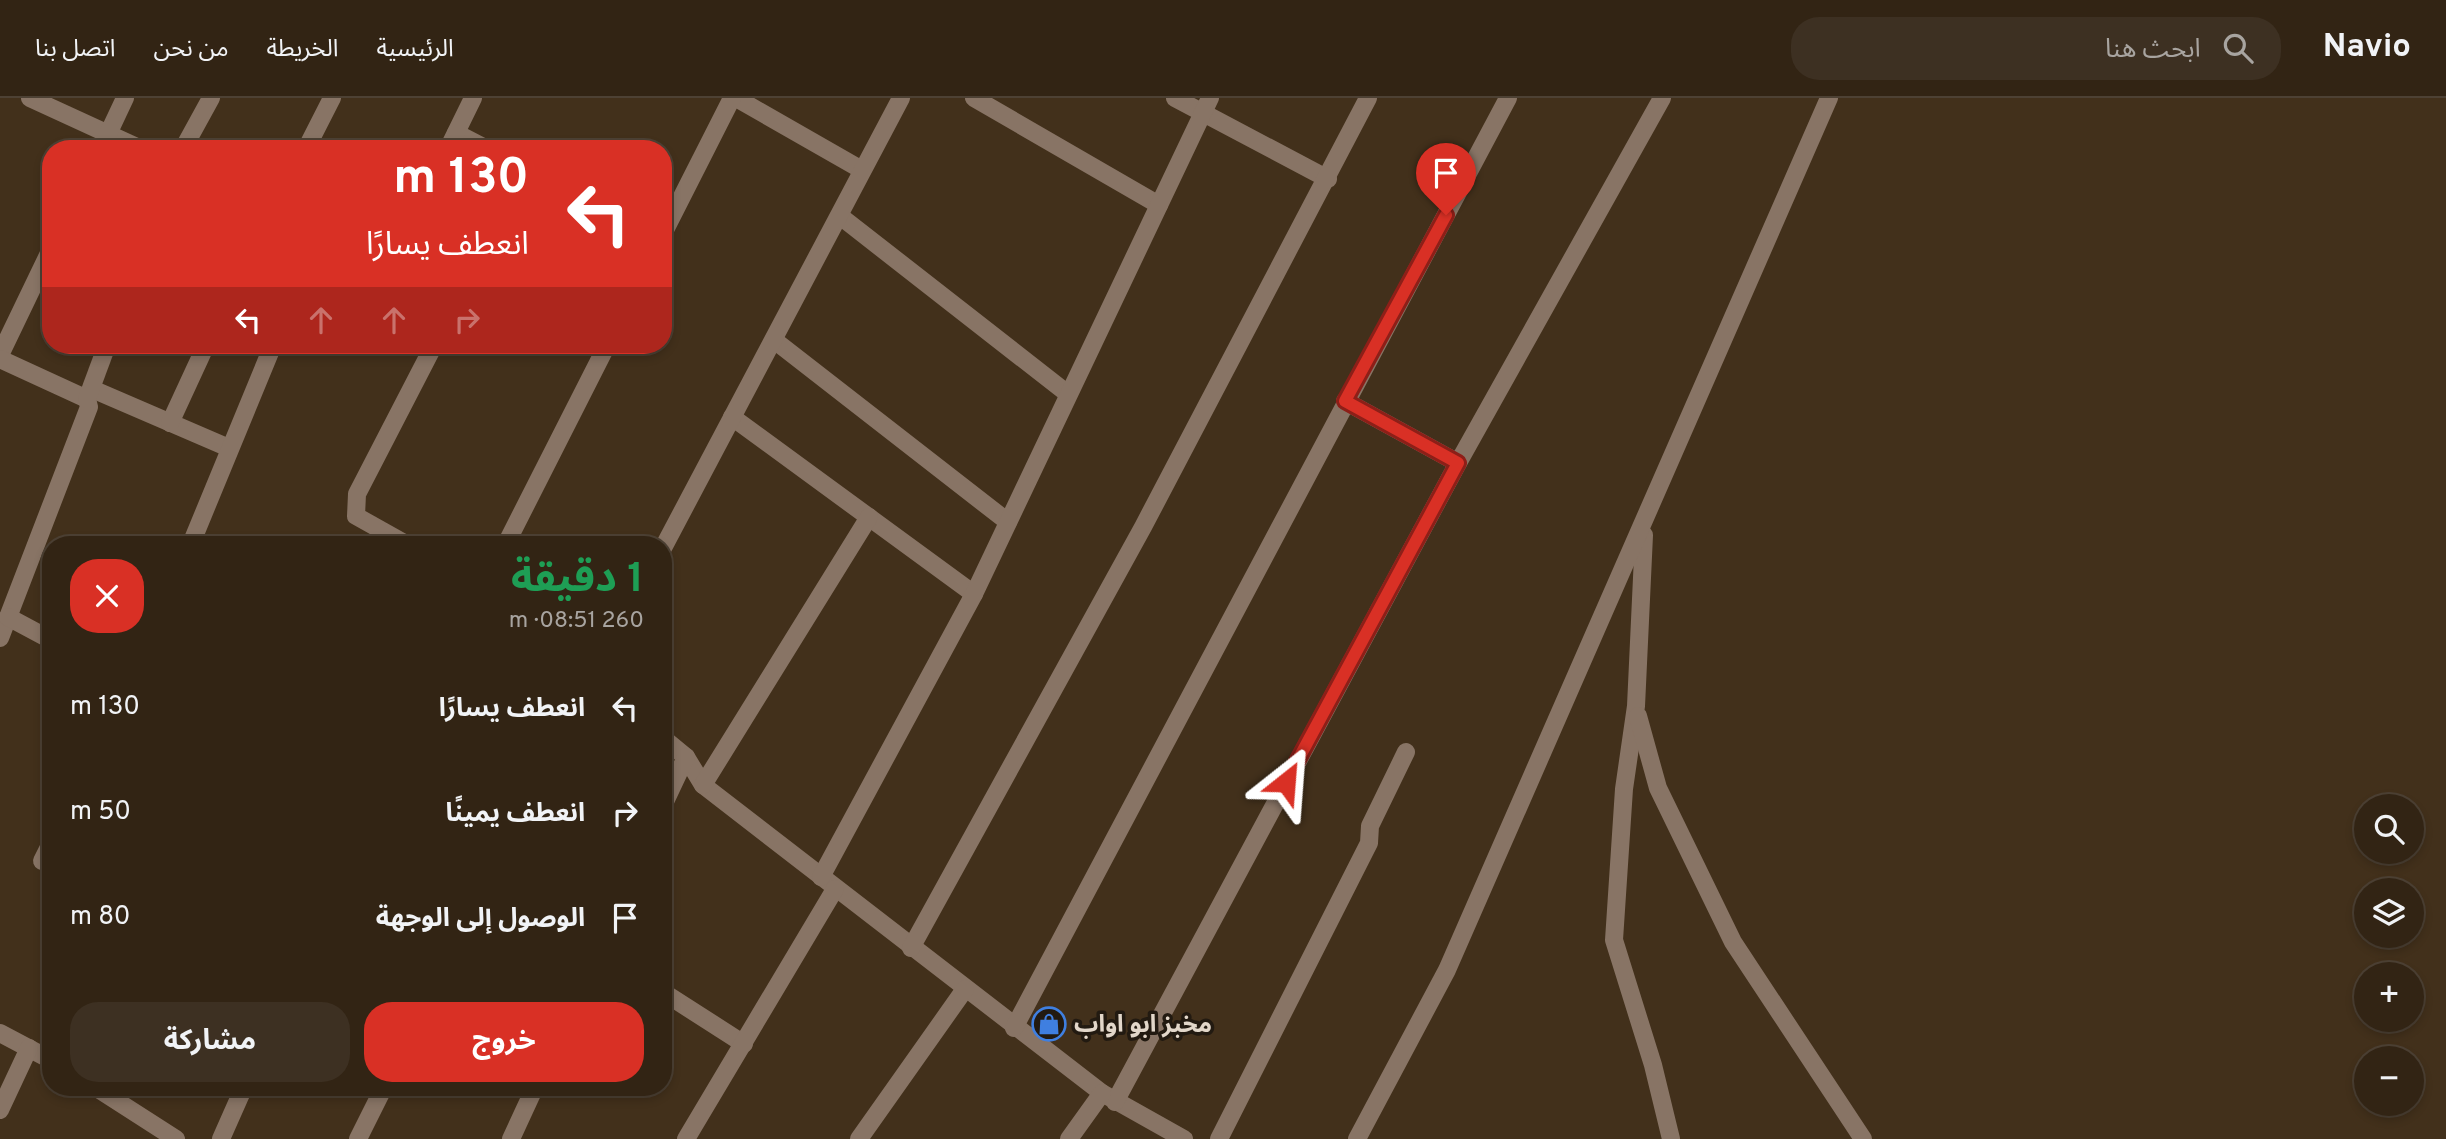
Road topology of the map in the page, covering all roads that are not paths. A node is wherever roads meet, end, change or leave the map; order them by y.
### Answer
1 (30, 98) edge
2 (125, 98) edge
3 (211, 98) edge
4 (332, 98) edge
5 (473, 98) edge
6 (734, 98) edge
7 (901, 98) edge
8 (974, 98) edge
9 (1175, 98) edge
10 (1368, 98) edge
11 (1508, 98) edge
12 (1662, 98) edge
13 (1829, 98) edge
14 (1206, 105) edge
15 (103, 140) edge
16 (105, 140) edge
17 (188, 140) edge
18 (311, 140) edge
19 (452, 140) edge
20 (862, 170) junction
21 (1328, 179) junction
22 (1159, 205) junction
23 (840, 216) junction
24 (672, 217) edge
25 (42, 268) edge
26 (774, 340) junction
27 (104, 354) edge
28 (202, 354) edge
29 (269, 354) edge
30 (429, 354) edge
31 (602, 354) edge
32 (0, 357) edge
33 (89, 394) junction
34 (1068, 394) junction
35 (1345, 401) junction
36 (732, 417) junction
37 (170, 423) junction
38 (229, 448) junction
39 (1458, 463) junction
40 (869, 517) junction
41 (1645, 517) junction
42 (1008, 522) junction
43 (194, 536) edge
44 (381, 536) edge
45 (510, 536) edge
46 (669, 536) edge
47 (974, 594) junction
48 (8, 617) junction
49 (42, 635) edge
50 (0, 638) edge
51 (1636, 706) junction
52 (672, 745) edge
53 (1406, 752) dead end
54 (686, 757) junction
55 (703, 785) junction
56 (672, 787) edge
57 (821, 877) junction
58 (835, 889) junction
59 (911, 948) junction
60 (965, 989) junction
61 (672, 998) edge
62 (1014, 1028) junction
63 (0, 1033) edge
64 (744, 1044) junction
65 (29, 1048) junction
66 (42, 1055) edge
67 (109, 1096) edge
68 (240, 1096) edge
69 (380, 1096) edge
70 (531, 1096) edge
71 (1108, 1098) junction
72 (0, 1110) edge
73 (176, 1139) edge
74 (221, 1139) edge
75 (358, 1139) edge
76 (511, 1139) edge
77 (686, 1139) edge
78 (859, 1139) edge
79 (1069, 1139) edge
80 (1184, 1139) edge
81 (1219, 1139) edge
82 (1357, 1139) edge
83 (1671, 1139) edge
84 (1863, 1139) edge

1 - 15 street
2 - 16 street
3 - 17 street
4 - 18 street
5 - 19 street
6 - 20 street
6 - 24 street
7 - 20 street
8 - 22 street
9 - 14 street
10 - 21 street
11 - 35 street
12 - 39 street
13 - 41 street
14 - 21 street
14 - 22 street
20 - 23 street
21 - 59 street
22 - 34 street
23 - 26 street
23 - 34 street
25 - 32 street
26 - 36 street
26 - 42 street
27 - 33 street
28 - 37 street
29 - 38 street
30 - 44 street
31 - 45 street
32 - 33 street
33 - 37 street
33 - 48 street
34 - 42 street
35 - 39 street
35 - 62 street
36 - 40 street
36 - 46 street
37 - 38 street
38 - 43 street
39 - 71 street
40 - 47 street
40 - 55 street
41 - 51 street
41 - 82 street
42 - 47 street
47 - 57 street
48 - 49 street
48 - 50 street
51 - 83 street
51 - 84 street
52 - 54 street
53 - 81 street
54 - 55 street
54 - 56 street
55 - 57 street
57 - 58 street
58 - 59 street
58 - 64 street
59 - 60 street
60 - 62 street
60 - 78 street
61 - 64 street
62 - 71 street
63 - 65 street
64 - 77 street
65 - 66 street
65 - 72 street
67 - 73 street
68 - 74 street
69 - 75 street
70 - 76 street
71 - 79 street
71 - 80 street

